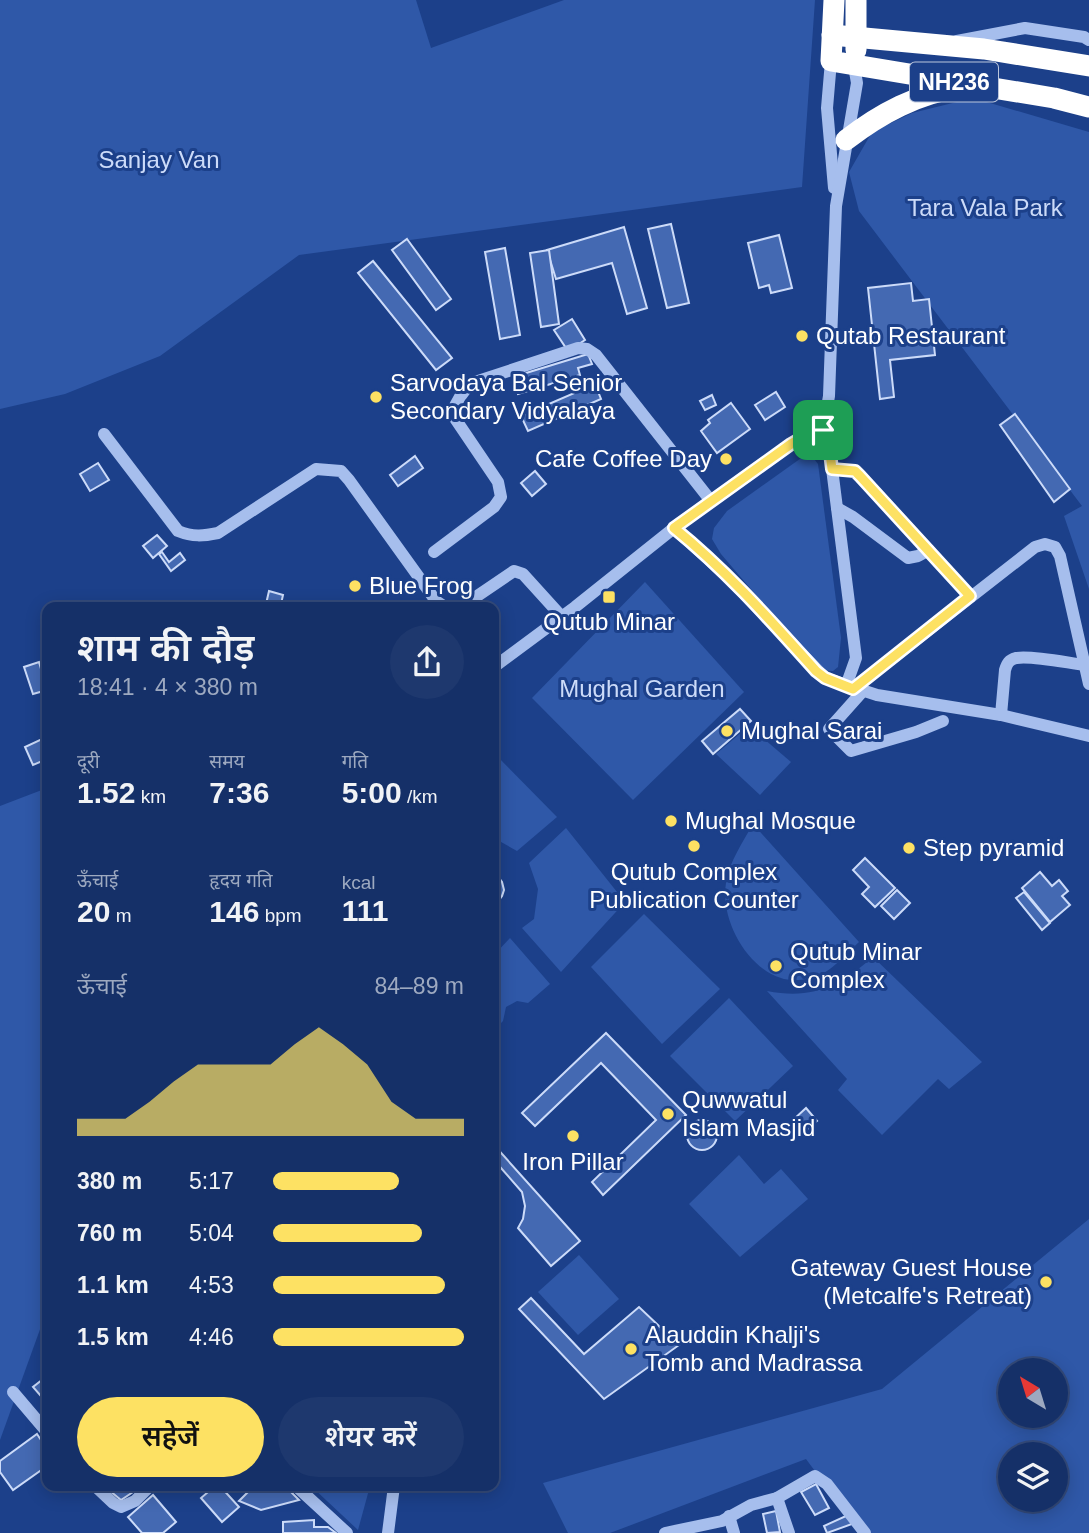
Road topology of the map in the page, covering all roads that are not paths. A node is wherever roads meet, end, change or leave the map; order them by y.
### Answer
1 (834, 0) edge
2 (856, 0) edge
3 (832, 35) junction
4 (858, 37) junction
5 (1089, 40) edge
6 (943, 44) junction
7 (831, 61) junction
8 (854, 66) junction
9 (1089, 66) edge
10 (973, 85) junction
11 (1089, 107) edge
12 (846, 140) junction
13 (836, 206) junction
14 (823, 430) junction
15 (104, 435) dead end
16 (832, 469) junction
17 (711, 501) junction
18 (837, 508) junction
19 (674, 528) junction
20 (929, 550) junction
21 (434, 552) dead end
22 (970, 596) junction
23 (438, 602) edge
24 (468, 602) edge
25 (562, 617) junction
26 (499, 663) edge
27 (1085, 665) junction
28 (1089, 684) edge
29 (854, 689) junction
30 (1001, 715) junction
31 (943, 721) dead end
32 (1089, 736) edge
33 (13, 1392) dead end
34 (42, 1426) edge
35 (100, 1491) edge
36 (145, 1491) edge
37 (301, 1491) edge
38 (393, 1491) edge
39 (777, 1498) junction
40 (729, 1516) junction
41 (347, 1533) edge
42 (388, 1533) edge
43 (665, 1533) edge
44 (734, 1533) edge
45 (789, 1533) edge
46 (865, 1533) edge

1 - 3 highway
2 - 4 highway
3 - 4 highway, NH236
3 - 7 highway
4 - 6 highway, NH236
4 - 8 highway
5 - 6 street
6 - 9 highway, NH236
7 - 8 highway, NH236
7 - 13 street
8 - 10 highway, NH236
8 - 12 street
10 - 11 highway, NH236
10 - 12 highway
12 - 13 street
13 - 14 street
14 - 16 street
14 - 17 street
15 - 23 street
16 - 18 street
16 - 20 street
17 - 19 street
17 - 21 street
18 - 20 street
18 - 29 street
19 - 25 street
19 - 29 street
20 - 22 street
22 - 27 street
22 - 29 street
24 - 25 street
25 - 26 street
27 - 28 street
27 - 30 street
29 - 30 street
29 - 31 street
30 - 32 street
33 - 34 street
35 - 36 street
37 - 41 street
38 - 42 street
39 - 40 street
39 - 45 street
39 - 46 street
40 - 43 street
40 - 44 street

